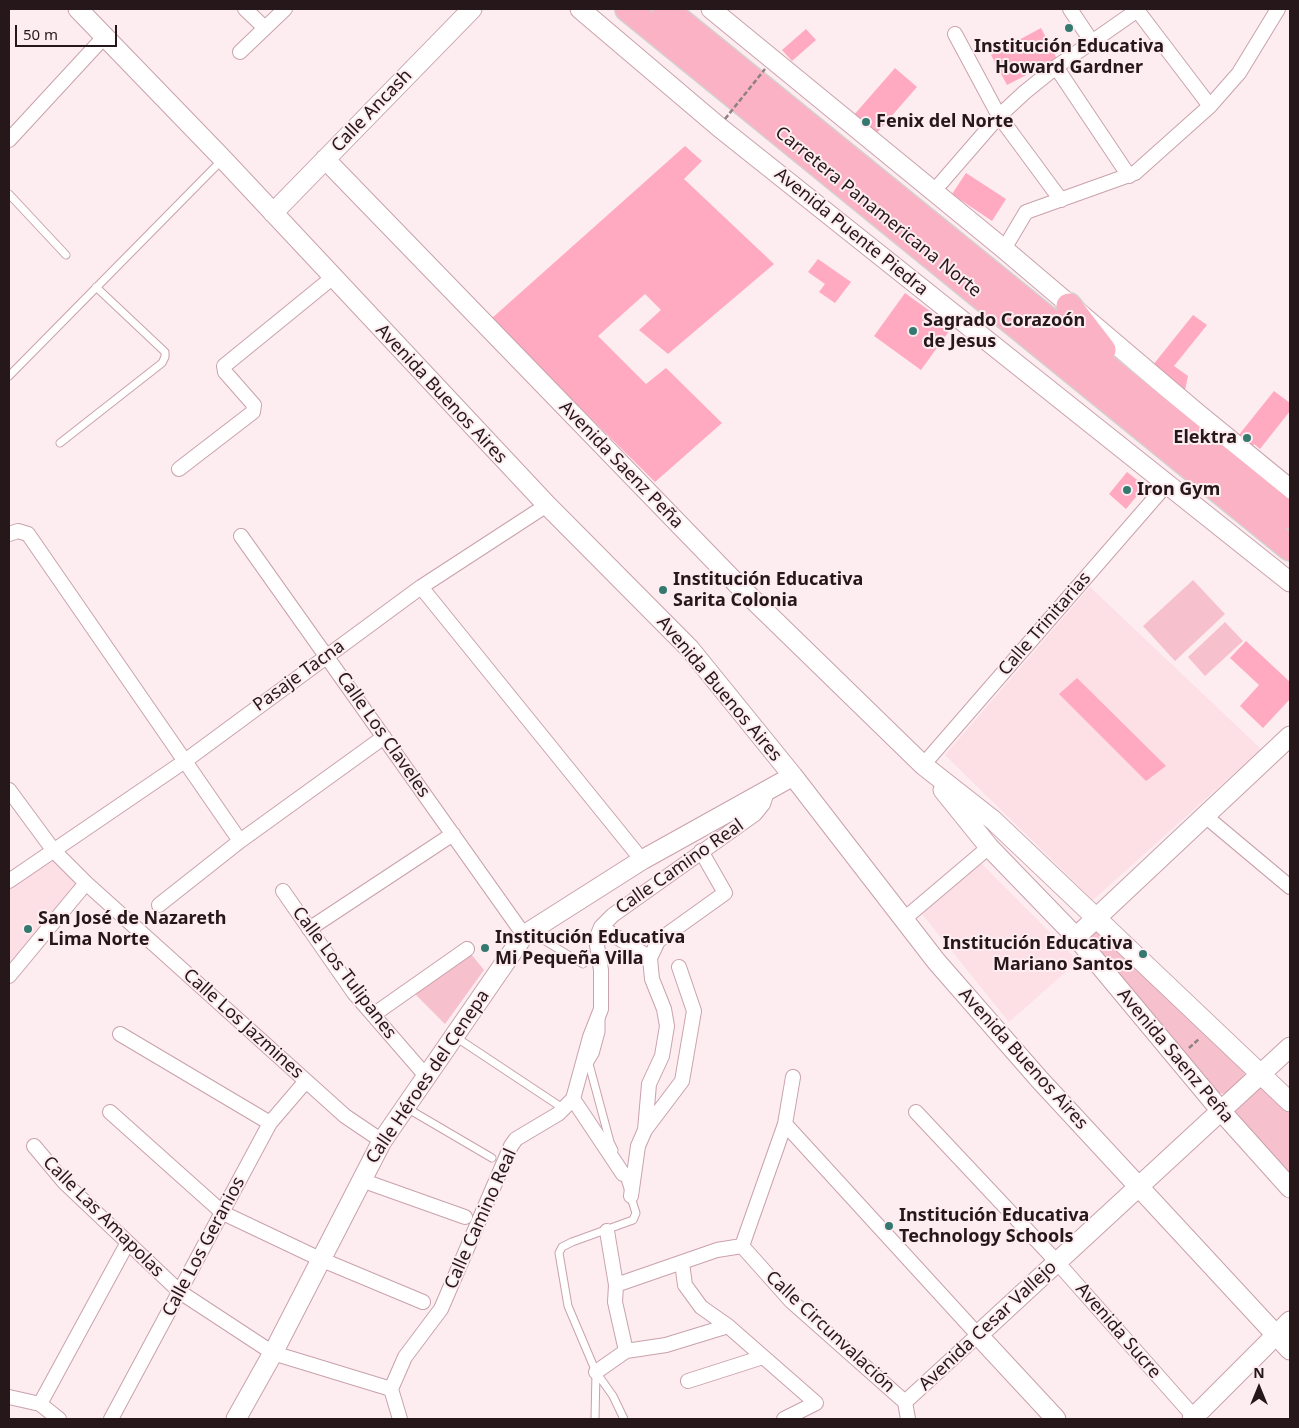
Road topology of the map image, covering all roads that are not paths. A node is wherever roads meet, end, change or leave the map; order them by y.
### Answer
1 (78, 9) edge
2 (245, 9) edge
3 (285, 9) edge
4 (472, 9) edge
5 (580, 9) edge
6 (628, 9) edge
7 (665, 9) edge
8 (711, 9) edge
9 (1070, 9) edge
10 (1138, 9) edge
11 (1278, 9) edge
12 (265, 28) junction
13 (955, 34) dead end
14 (105, 36) junction
15 (1092, 42) junction
16 (240, 52) dead end
17 (1056, 67) junction
18 (1210, 106) junction
19 (1000, 116) junction
20 (9, 140) edge
21 (223, 160) junction
22 (325, 160) junction
23 (1129, 176) junction
24 (934, 191) junction
25 (9, 194) edge
26 (1061, 200) junction
27 (273, 213) junction
28 (1004, 249) junction
29 (66, 255) dead end
30 (332, 278) junction
31 (96, 287) junction
32 (1069, 306) junction
33 (9, 376) edge
34 (1144, 397) junction
35 (60, 442) dead end
36 (179, 469) dead end
37 (1167, 484) junction
38 (1290, 489) edge
39 (547, 504) junction
40 (1290, 516) edge
41 (9, 534) edge
42 (241, 536) dead end
43 (1289, 550) edge
44 (1290, 582) edge
45 (421, 586) junction
46 (327, 656) junction
47 (1290, 736) edge
48 (384, 737) junction
49 (185, 761) junction
50 (923, 765) junction
51 (793, 776) junction
52 (768, 789) junction
53 (9, 790) edge
54 (1204, 815) junction
55 (453, 834) junction
56 (240, 841) junction
57 (989, 847) junction
58 (701, 851) junction
59 (54, 852) junction
60 (642, 860) junction
61 (9, 881) edge
62 (86, 883) junction
63 (1290, 886) edge
64 (282, 891) dead end
65 (160, 905) dead end
66 (1096, 918) junction
67 (904, 919) junction
68 (601, 927) junction
69 (309, 929) junction
70 (527, 933) junction
71 (1076, 937) junction
72 (467, 949) dead end
73 (650, 958) junction
74 (583, 964) dead end
75 (679, 967) dead end
76 (9, 976) edge
77 (601, 1009) junction
78 (373, 1015) junction
79 (120, 1034) dead end
80 (454, 1036) junction
81 (1290, 1047) edge
82 (1260, 1075) junction
83 (426, 1076) junction
84 (793, 1077) dead end
85 (306, 1081) junction
86 (1290, 1102) edge
87 (569, 1104) junction
88 (405, 1107) junction
89 (1220, 1111) junction
90 (110, 1112) dead end
91 (916, 1112) dead end
92 (270, 1123) junction
93 (785, 1124) junction
94 (645, 1130) junction
95 (382, 1141) junction
96 (34, 1146) dead end
97 (492, 1158) dead end
98 (623, 1174) junction
99 (361, 1180) junction
100 (1139, 1186) junction
101 (1290, 1188) edge
102 (631, 1196) junction
103 (223, 1213) junction
104 (465, 1216) dead end
105 (606, 1231) junction
106 (127, 1244) junction
107 (742, 1246) junction
108 (320, 1258) junction
109 (1057, 1262) junction
110 (682, 1263) junction
111 (616, 1285) junction
112 (180, 1292) junction
113 (424, 1302) dead end
114 (1290, 1321) edge
115 (728, 1326) junction
116 (978, 1335) junction
117 (1276, 1335) junction
118 (1290, 1350) edge
119 (626, 1351) junction
120 (273, 1353) junction
121 (763, 1357) junction
122 (596, 1372) junction
123 (688, 1382) dead end
124 (391, 1388) junction
125 (9, 1397) edge
126 (905, 1402) junction
127 (40, 1404) junction
128 (53, 1417) edge
129 (111, 1419) edge
130 (236, 1419) edge
131 (400, 1419) edge
132 (595, 1419) edge
133 (624, 1419) edge
134 (784, 1419) edge
135 (908, 1419) edge
136 (1056, 1419) edge
137 (1194, 1419) edge

1 - 14 main road, Avenida Buenos Aires
2 - 12 street
3 - 12 street
4 - 22 main road, Calle Ancash
5 - 37 main road, Avenida Puente Piedra
6 - 43 highway, Carretera Panamericana Norte
7 - 34 highway, Carretera Panamericana Norte
8 - 24 main road
9 - 15 street
10 - 15 street
10 - 18 street
11 - 18 street
12 - 16 street
13 - 19 street
14 - 20 street
14 - 21 main road, Avenida Buenos Aires
15 - 17 street
17 - 19 street
17 - 23 street
18 - 23 street
19 - 24 street
19 - 26 street
21 - 27 main road, Avenida Buenos Aires
21 - 31 lane
22 - 27 main road, Calle Ancash
22 - 50 main road, Avenida Saenz Peña
23 - 26 street
24 - 28 main road
25 - 29 lane
26 - 28 street
27 - 30 main road, Avenida Buenos Aires
28 - 32 main road
30 - 36 street
30 - 39 main road, Avenida Buenos Aires
31 - 33 lane
31 - 35 lane
32 - 34 highway
32 - 38 main road
34 - 40 highway, Carretera Panamericana Norte
37 - 44 main road, Avenida Puente Piedra
37 - 50 street, Calle Trinitarias
39 - 45 street, Pasaje Tacna
39 - 51 main road, Avenida Buenos Aires
41 - 49 street
42 - 46 street, Calle Los Claveles
45 - 46 street, Pasaje Tacna
45 - 60 street
46 - 48 street, Calle Los Claveles
46 - 49 street, Pasaje Tacna
47 - 54 main road
48 - 55 street, Calle Los Claveles
48 - 56 street
49 - 56 street
49 - 59 street, Pasaje Tacna
50 - 57 main road, Avenida Saenz Peña
50 - 66 main road, Avenida Saenz Peña
51 - 52 main road, Calle Héroes del Cenepa
51 - 67 main road, Avenida Buenos Aires
52 - 58 street, Calle Camino Real
52 - 60 main road, Calle Héroes del Cenepa
53 - 59 street, Calle Los Jazmines
54 - 63 street
54 - 66 main road
55 - 69 street
55 - 70 street, Calle Los Claveles
56 - 65 street
57 - 67 street
57 - 71 main road, Avenida Saenz Peña
58 - 68 street, Calle Camino Real
58 - 73 street
59 - 61 street, Pasaje Tacna
59 - 62 street, Calle Los Jazmines
60 - 70 main road, Calle Héroes del Cenepa
62 - 76 street
62 - 85 street, Calle Los Jazmines
64 - 69 street, Calle Los Tulipanes
66 - 71 main road
66 - 82 main road, Avenida Saenz Peña
67 - 100 main road, Avenida Buenos Aires
68 - 73 street
68 - 77 street, Calle Camino Real
69 - 78 street, Calle Los Tulipanes
70 - 74 lane
70 - 80 main road, Calle Héroes del Cenepa
71 - 89 main road, Avenida Saenz Peña
72 - 78 street
73 - 94 street
75 - 94 street
77 - 87 street, Calle Camino Real
77 - 98 lane
78 - 83 street, Calle Los Tulipanes
79 - 92 street
80 - 83 main road, Calle Héroes del Cenepa
80 - 87 lane
81 - 82 main road, Avenida Cesar Vallejo
82 - 86 main road, Avenida Saenz Peña
82 - 89 main road, Avenida Cesar Vallejo
83 - 88 main road, Calle Héroes del Cenepa
84 - 93 street
85 - 92 street, Calle Los Geranios
85 - 95 street, Calle Los Jazmines
87 - 98 street
87 - 124 street, Calle Camino Real
88 - 95 main road, Calle Héroes del Cenepa
88 - 97 lane
89 - 100 main road, Avenida Cesar Vallejo
89 - 101 main road, Avenida Saenz Peña
90 - 103 street
91 - 109 street, Avenida Sucre
92 - 103 street, Calle Los Geranios
93 - 107 street
93 - 116 street
94 - 102 street
95 - 99 main road, Calle Héroes del Cenepa
96 - 106 street, Calle Las Amapolas
98 - 102 lane
99 - 104 street
99 - 108 main road, Calle Héroes del Cenepa
100 - 109 main road, Avenida Cesar Vallejo
100 - 117 main road, Avenida Buenos Aires
102 - 105 lane
103 - 108 street
103 - 112 street, Calle Los Geranios
105 - 111 street
105 - 122 lane
106 - 112 street, Calle Las Amapolas
106 - 127 street
107 - 110 street
107 - 126 street, Calle Circunvalación
108 - 113 street
108 - 120 main road, Calle Héroes del Cenepa
109 - 116 main road, Avenida Cesar Vallejo
109 - 137 street, Avenida Sucre
110 - 111 street
110 - 115 street
111 - 119 street
112 - 120 street, Calle Las Amapolas
112 - 129 street, Calle Los Geranios
114 - 117 main road
115 - 119 street
115 - 121 street
116 - 126 street, Avenida Cesar Vallejo
116 - 136 main road
117 - 118 main road, Avenida Buenos Aires
117 - 137 main road
119 - 122 street
120 - 124 street, Calle Las Amapolas
120 - 130 main road, Calle Héroes del Cenepa
121 - 123 street
121 - 134 street
122 - 132 lane
122 - 133 lane
124 - 131 street
125 - 127 street
126 - 135 street, Calle Circunvalación
127 - 128 street

